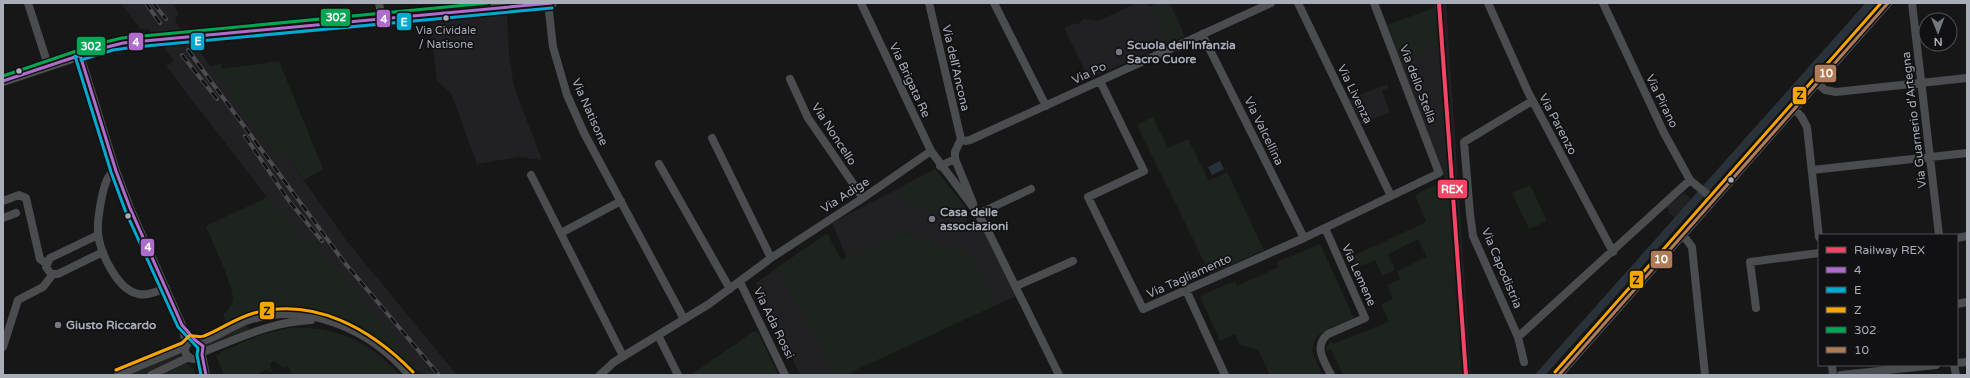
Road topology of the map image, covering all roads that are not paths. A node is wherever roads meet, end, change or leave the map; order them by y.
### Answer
1 (28, 3) edge
2 (379, 3) edge
3 (548, 3) edge
4 (552, 3) edge
5 (861, 3) edge
6 (929, 3) edge
7 (994, 3) edge
8 (1271, 3) edge
9 (1298, 3) edge
10 (1374, 3) edge
11 (1488, 3) edge
12 (1603, 3) edge
13 (1888, 3) edge
14 (1912, 3) edge
15 (382, 18) junction
16 (1202, 34) junction
17 (80, 55) junction
18 (48, 65) junction
19 (1967, 78) edge
20 (790, 79) dead end
21 (3, 81) edge
22 (1100, 81) junction
23 (1817, 83) junction
24 (1922, 83) junction
25 (1532, 101) junction
26 (1046, 106) junction
27 (1794, 109) junction
28 (712, 138) dead end
29 (961, 139) junction
30 (930, 151) junction
31 (1967, 154) edge
32 (1930, 157) junction
33 (955, 159) junction
34 (659, 164) dead end
35 (940, 166) junction
36 (116, 170) junction
37 (1812, 170) junction
38 (1439, 173) joint
39 (531, 175) dead end
40 (1693, 183) junction
41 (966, 184) junction
42 (958, 188) junction
43 (1031, 189) dead end
44 (1391, 196) junction
45 (863, 198) junction
46 (1712, 198) junction
47 (3, 201) edge
48 (621, 201) junction
49 (977, 212) junction
50 (16, 213) dead end
51 (3, 218) edge
52 (1324, 228) junction
53 (560, 232) junction
54 (1819, 234) edge
55 (1939, 234) edge
56 (98, 235) junction
57 (1683, 235) junction
58 (1304, 238) junction
59 (103, 252) junction
60 (1613, 252) junction
61 (1818, 253) edge
62 (771, 258) junction
63 (1073, 261) dead end
64 (46, 264) junction
65 (53, 274) junction
66 (740, 282) junction
67 (1016, 286) junction
68 (166, 288) junction
69 (730, 290) junction
70 (1186, 290) junction
71 (1756, 308) dead end
72 (321, 319) junction
73 (684, 319) junction
74 (182, 325) junction
75 (658, 335) junction
76 (1518, 337) junction
77 (197, 341) junction
78 (186, 346) junction
79 (3, 347) edge
80 (202, 353) junction
81 (623, 356) junction
82 (191, 358) junction
83 (1524, 362) dead end
84 (1927, 366) edge
85 (1893, 370) edge
86 (1055, 374) edge
87 (118, 375) edge
88 (151, 375) edge
89 (205, 375) edge
90 (409, 375) edge
91 (600, 375) edge
92 (678, 375) edge
93 (785, 375) edge
94 (1225, 375) edge
95 (1330, 375) edge
96 (1559, 375) edge
97 (1705, 375) edge
98 (1841, 375) edge

1 - 18 street
2 - 15 street
3 - 4 main road
3 - 15 main road
3 - 48 street, Via Natisone
5 - 30 street, Via Brigata Re
6 - 29 street, Via dell'Ancona
7 - 26 street
8 - 16 street, Via Po
9 - 44 street, Via Livenza
10 - 38 street, Via dello Stella
11 - 25 street, Via Parenzo
12 - 40 street, Via Pirano
13 - 23 street
14 - 24 street, Via Guarnerio d'Artegna
15 - 17 main road
16 - 22 street, Via Po
16 - 58 street, Via Valcellina
17 - 18 main road
17 - 36 street
18 - 21 main road
19 - 24 street
20 - 45 street, Via Noncello
22 - 26 street, Via Po
22 - 70 street, Via Tagliamento
23 - 24 street
23 - 27 street
24 - 32 street, Via Guarnerio d'Artegna
25 - 60 street, Via Parenzo
25 - 76 street, Via Capodistria
26 - 29 street, Via Po
27 - 37 street
27 - 46 street
28 - 62 street
29 - 33 street
30 - 35 street, Via Brigata Re
30 - 45 street, Via Adige
31 - 32 street
32 - 37 street
32 - 55 street, Via Guarnerio d'Artegna
33 - 35 street
33 - 41 street, Via Brigata Re
34 - 69 street
35 - 42 street, Via Brigata Re
36 - 56 street
36 - 68 street
37 - 54 street
38 - 44 street, Via Tagliamento
39 - 53 street
40 - 46 street, Via Pirano
40 - 60 street
41 - 42 street
41 - 49 street, Via Brigata Re
42 - 49 street, Via Brigata Re
43 - 49 street
44 - 52 street, Via Tagliamento
45 - 62 street, Via Adige
46 - 57 street
47 - 64 street
48 - 53 street
48 - 73 street, Via Natisone
49 - 67 street, Via Brigata Re
50 - 51 street
52 - 58 street, Via Tagliamento
52 - 95 street, Via Lemene
53 - 81 street
56 - 59 street
56 - 64 street
57 - 96 street
57 - 97 street
58 - 70 street, Via Tagliamento
59 - 65 street
59 - 68 street
60 - 76 street
61 - 71 street
62 - 66 street, Via Adige
63 - 67 street
64 - 65 street
65 - 79 street
66 - 69 street, Via Adige
66 - 93 street, Via Ada Rossi
67 - 86 street, Via Brigata Re
68 - 74 street
69 - 73 street, Via Adige
70 - 94 street
72 - 77 street
72 - 80 street
72 - 90 street
73 - 75 street, Via Adige
74 - 77 street
74 - 78 street
75 - 81 street, Via Adige
75 - 92 street
76 - 83 street, Via Capodistria
77 - 78 street
77 - 80 street
78 - 82 street
78 - 87 street
80 - 82 street
80 - 89 street
81 - 91 street, Via Adige
82 - 88 street
82 - 89 street
84 - 85 street
85 - 98 street

